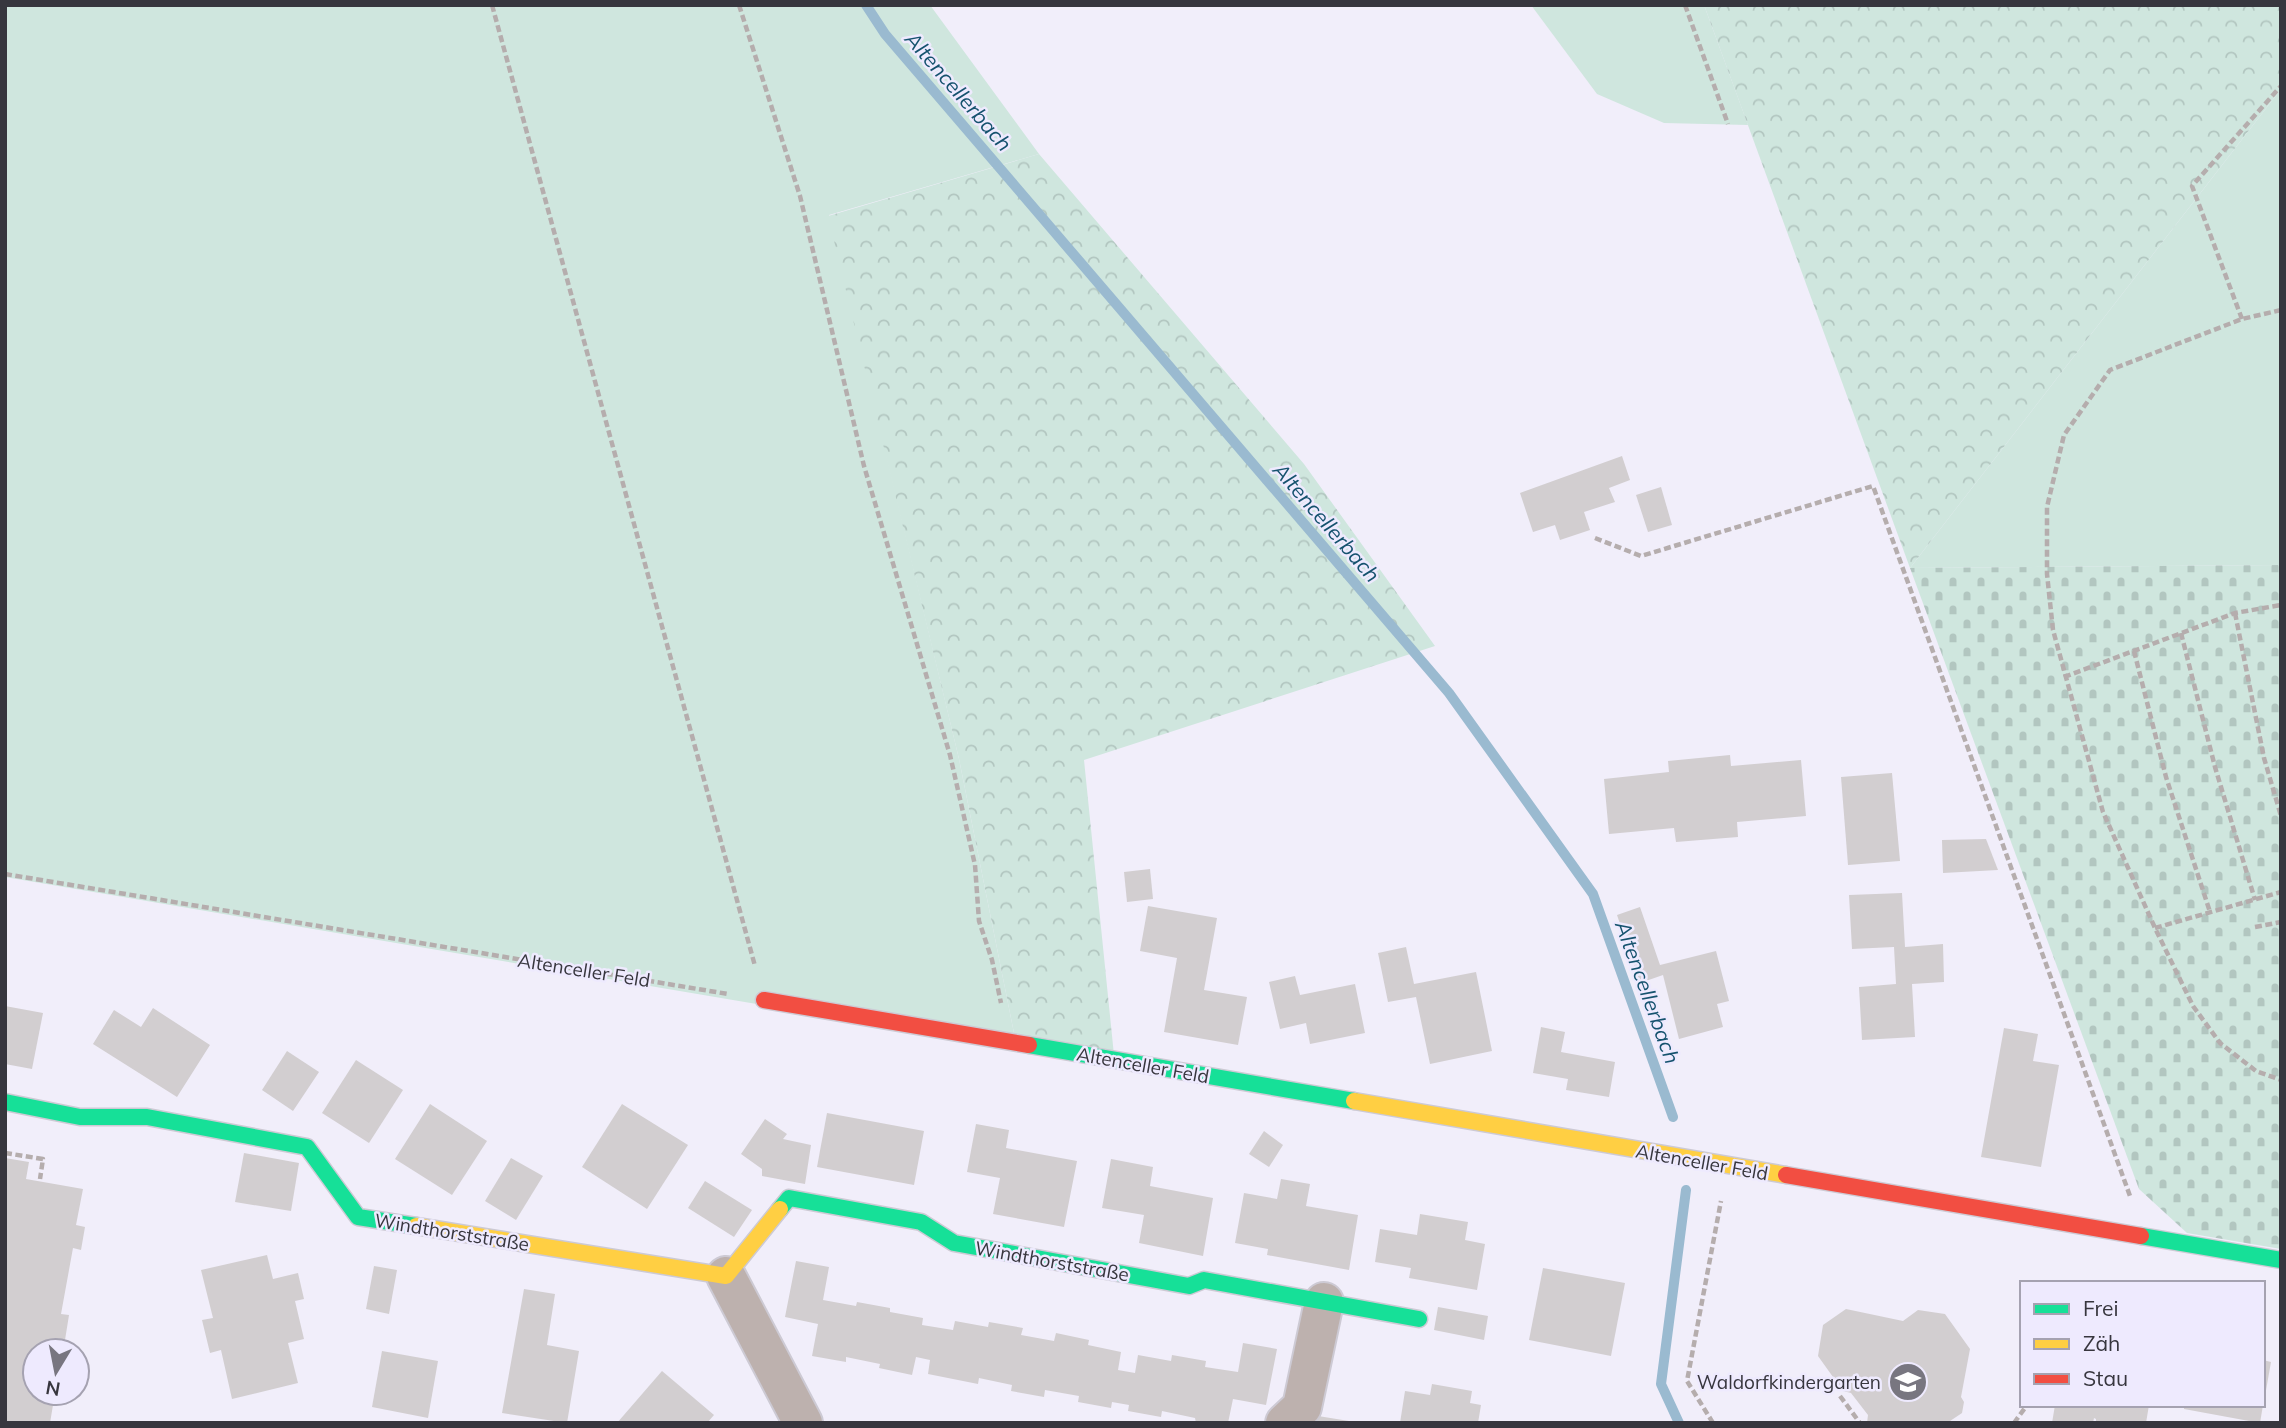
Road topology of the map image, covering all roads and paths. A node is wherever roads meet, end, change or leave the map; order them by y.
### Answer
1 (492, 5) edge
2 (739, 5) edge
3 (1685, 5) edge
4 (2281, 86) edge
5 (1728, 124) dead end
6 (2281, 310) edge
7 (2242, 319) junction
8 (1595, 538) dead end
9 (2281, 604) edge
10 (2235, 613) junction
11 (2181, 633) junction
12 (2134, 651) junction
13 (2064, 677) junction
14 (2281, 816) edge
15 (5, 874) edge
16 (2281, 892) edge
17 (2255, 900) junction
18 (2210, 912) junction
19 (2281, 922) edge
20 (2255, 927) dead end
21 (2155, 928) junction
22 (764, 1000) junction
23 (1009, 1042) junction
24 (2281, 1080) edge
25 (5, 1102) edge
26 (5, 1153) edge
27 (1728, 1166) junction
28 (40, 1179) dead end
29 (2144, 1236) junction
30 (2281, 1259) edge
31 (726, 1276) junction
32 (1324, 1302) junction
33 (1419, 1318) dead end
34 (1840, 1396) dead end
35 (2026, 1407) edge
36 (803, 1423) edge
37 (1285, 1423) edge
38 (1713, 1423) edge
39 (1860, 1423) edge
40 (2014, 1423) edge

1 - 22 path
2 - 23 path
3 - 5 path
4 - 7 path
6 - 7 path
7 - 13 path
8 - 29 path
9 - 10 path
10 - 11 path
10 - 14 path
11 - 12 path
11 - 17 path
12 - 13 path
12 - 18 path
13 - 21 path
15 - 22 path, Altenceller Feld
16 - 17 path
17 - 18 path
18 - 21 path
19 - 20 path
21 - 24 path
22 - 23 street, Altenceller Feld
23 - 27 street, Altenceller Feld
25 - 31 street, Windthorststraße
26 - 28 path
27 - 29 street, Altenceller Feld
27 - 38 path
29 - 30 street, Altenceller Feld
31 - 32 street, Windthorststraße
31 - 36 street
32 - 33 street, Windthorststraße
32 - 37 street
34 - 39 path
35 - 40 path

